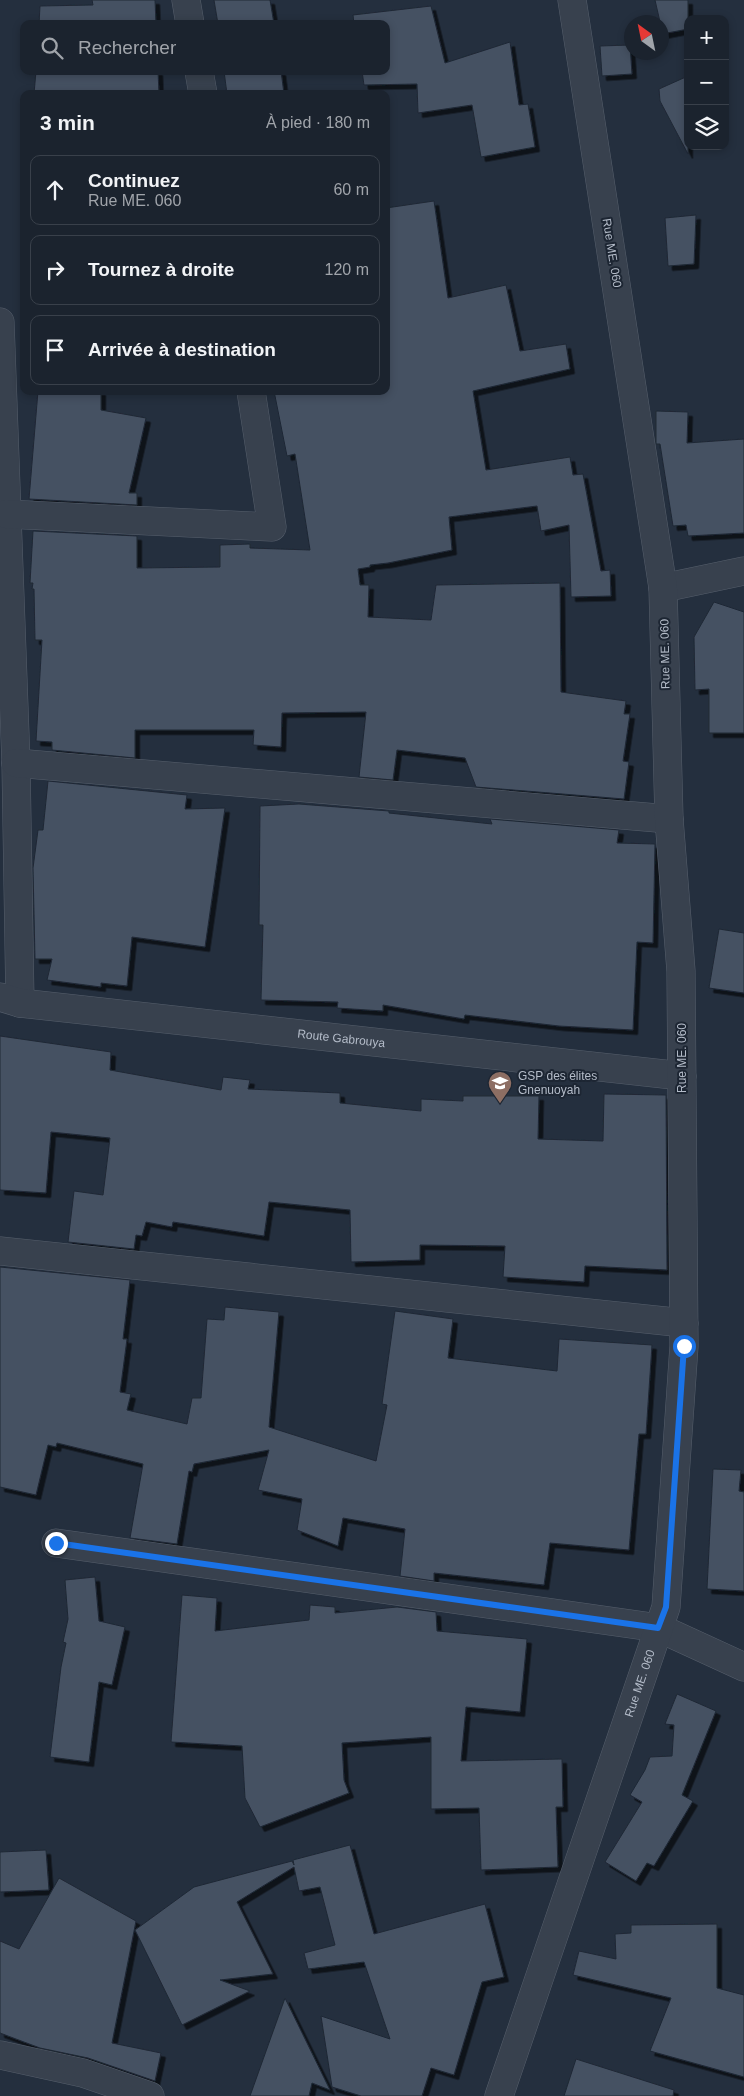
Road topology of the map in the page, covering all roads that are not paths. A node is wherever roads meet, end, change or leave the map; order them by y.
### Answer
1 (186, 0) edge
2 (572, 0) edge
3 (189, 20) edge
4 (200, 75) edge
5 (202, 90) edge
6 (0, 322) edge
7 (252, 395) edge
8 (6, 514) junction
9 (744, 572) edge
10 (663, 588) junction
11 (16, 763) junction
12 (669, 820) junction
13 (10, 1000) edge
14 (682, 1076) junction
15 (0, 1252) edge
16 (684, 1323) junction
17 (56, 1543) dead end
18 (658, 1628) junction
19 (744, 1667) edge
20 (0, 2055) edge
21 (150, 2096) edge
22 (499, 2096) edge

1 - 3 street
2 - 10 street, Rue ME. 060
4 - 5 street
6 - 8 street
7 - 8 street
8 - 11 street
9 - 10 street
10 - 12 street, Rue ME. 060
11 - 12 street
11 - 13 street
12 - 14 street, Rue ME. 060
13 - 14 street, Route Gabrouya
14 - 16 street, Rue ME. 060
15 - 16 street
16 - 18 street, Rue ME. 060
17 - 18 street
18 - 19 street
18 - 22 street, Rue ME. 060
20 - 21 street

